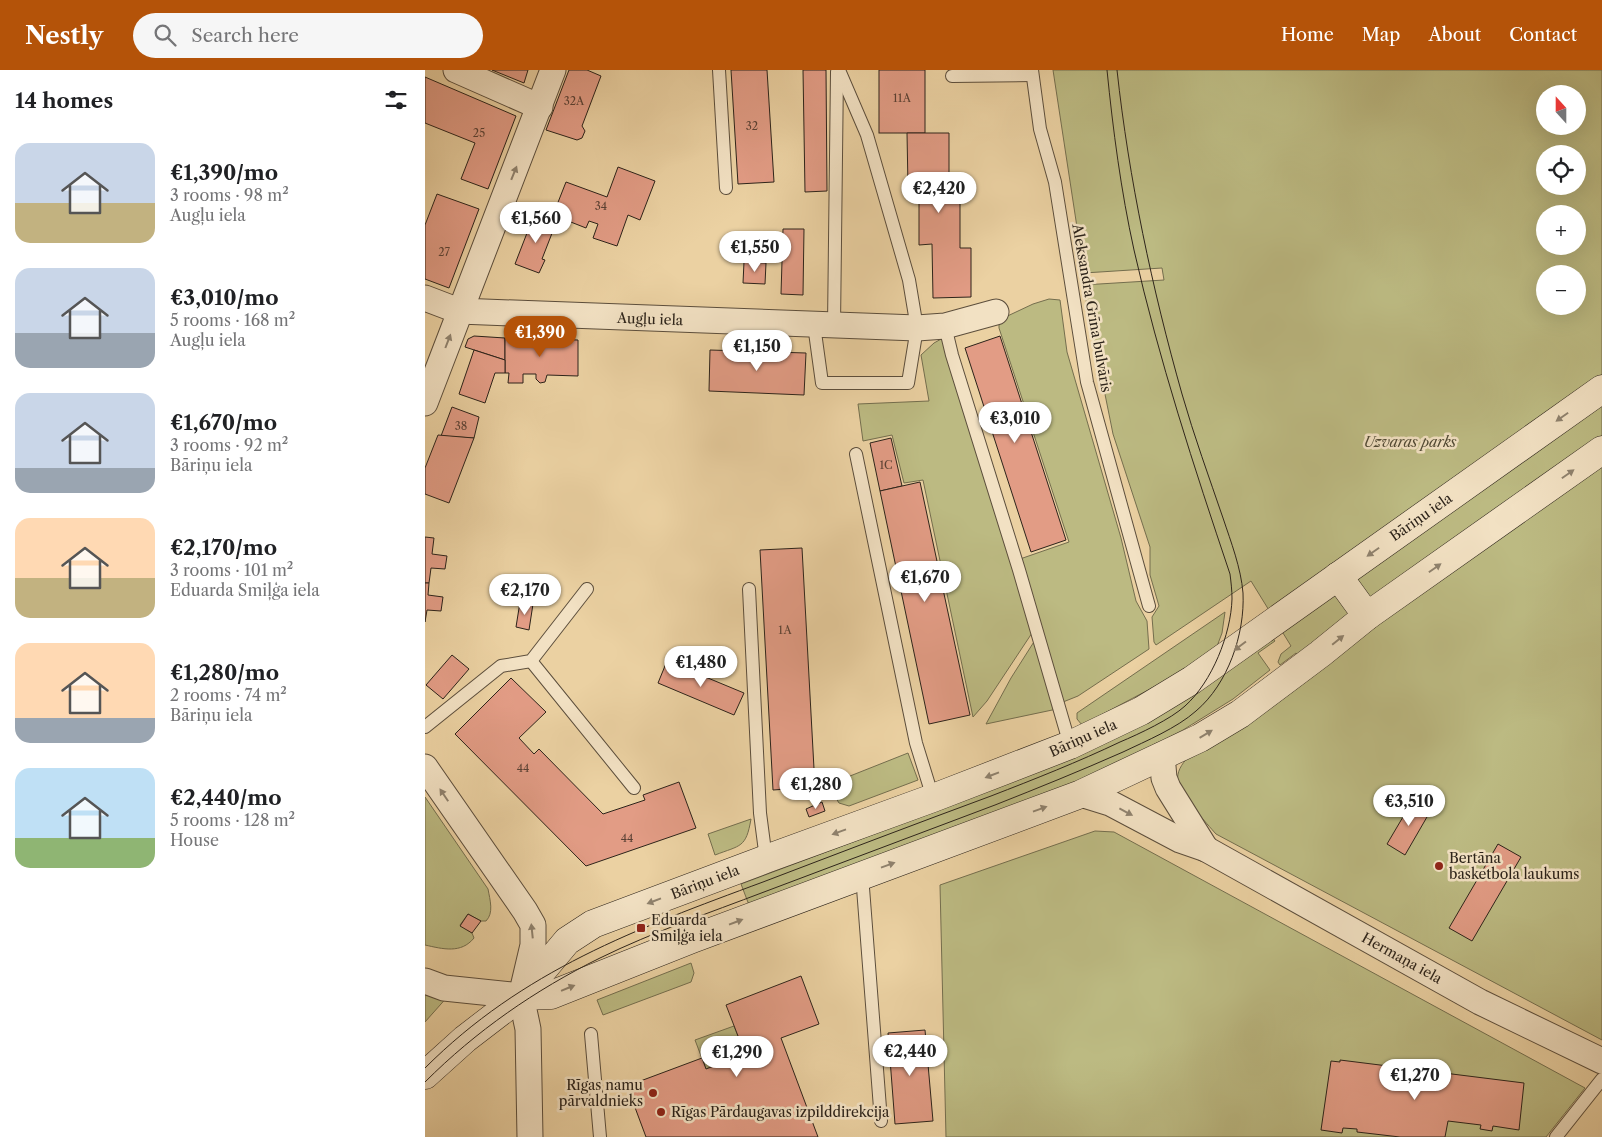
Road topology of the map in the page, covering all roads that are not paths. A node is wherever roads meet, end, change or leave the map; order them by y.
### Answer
1 (456, 70) edge
2 (553, 70) edge
3 (719, 70) edge
4 (838, 70) edge
5 (1032, 73) edge
6 (952, 76) dead end
7 (540, 107) junction
8 (727, 188) dead end
9 (425, 298) edge
10 (459, 311) junction
11 (996, 312) dead end
12 (824, 326) junction
13 (945, 326) junction
14 (917, 328) junction
15 (1602, 389) edge
16 (425, 403) edge
17 (1602, 450) edge
18 (856, 454) dead end
19 (1338, 576) junction
20 (749, 589) dead end
21 (587, 590) dead end
22 (1149, 606) dead end
23 (1367, 616) junction
24 (531, 661) junction
25 (425, 727) edge
26 (1070, 745) junction
27 (1162, 755) junction
28 (425, 767) edge
29 (634, 788) dead end
30 (1081, 794) junction
31 (933, 798) junction
32 (1206, 849) junction
33 (766, 859) junction
34 (862, 875) junction
35 (425, 981) edge
36 (521, 996) junction
37 (591, 1034) dead end
38 (1602, 1061) edge
39 (425, 1075) edge
40 (1602, 1079) edge
41 (881, 1121) dead end
42 (530, 1137) edge
43 (601, 1137) edge
44 (1556, 1137) edge

1 - 7 street
2 - 7 street
3 - 8 lane
4 - 12 lane
4 - 14 lane
5 - 6 lane
5 - 22 lane, Aleksandra Grīna bulvāris
10 -> 7 street
9 - 10 street, Augļu iela
10 - 12 street, Augļu iela
16 -> 10 street
11 - 13 street, Augļu iela
12 - 14 street, Augļu iela
12 - 14 lane
13 - 14 street, Augļu iela
13 - 26 lane
15 -> 19 street, Bāriņu iela
23 -> 17 street
18 - 31 lane
19 - 23 street
19 -> 26 street, Bāriņu iela
20 - 33 lane
21 - 24 lane
27 -> 23 street
24 - 25 lane
24 - 29 lane
26 -> 31 street, Bāriņu iela
27 - 30 street
27 - 32 street, Hermaņa iela
36 -> 28 street
30 -> 32 street, Hermaņa iela
34 -> 30 street
31 -> 33 street, Bāriņu iela
32 - 38 street, Hermaņa iela
33 -> 36 street, Bāriņu iela
36 -> 34 street
34 - 41 lane
35 - 36 street
36 - 39 street, Bāriņu iela
36 - 42 street
37 - 43 lane
40 - 44 lane

